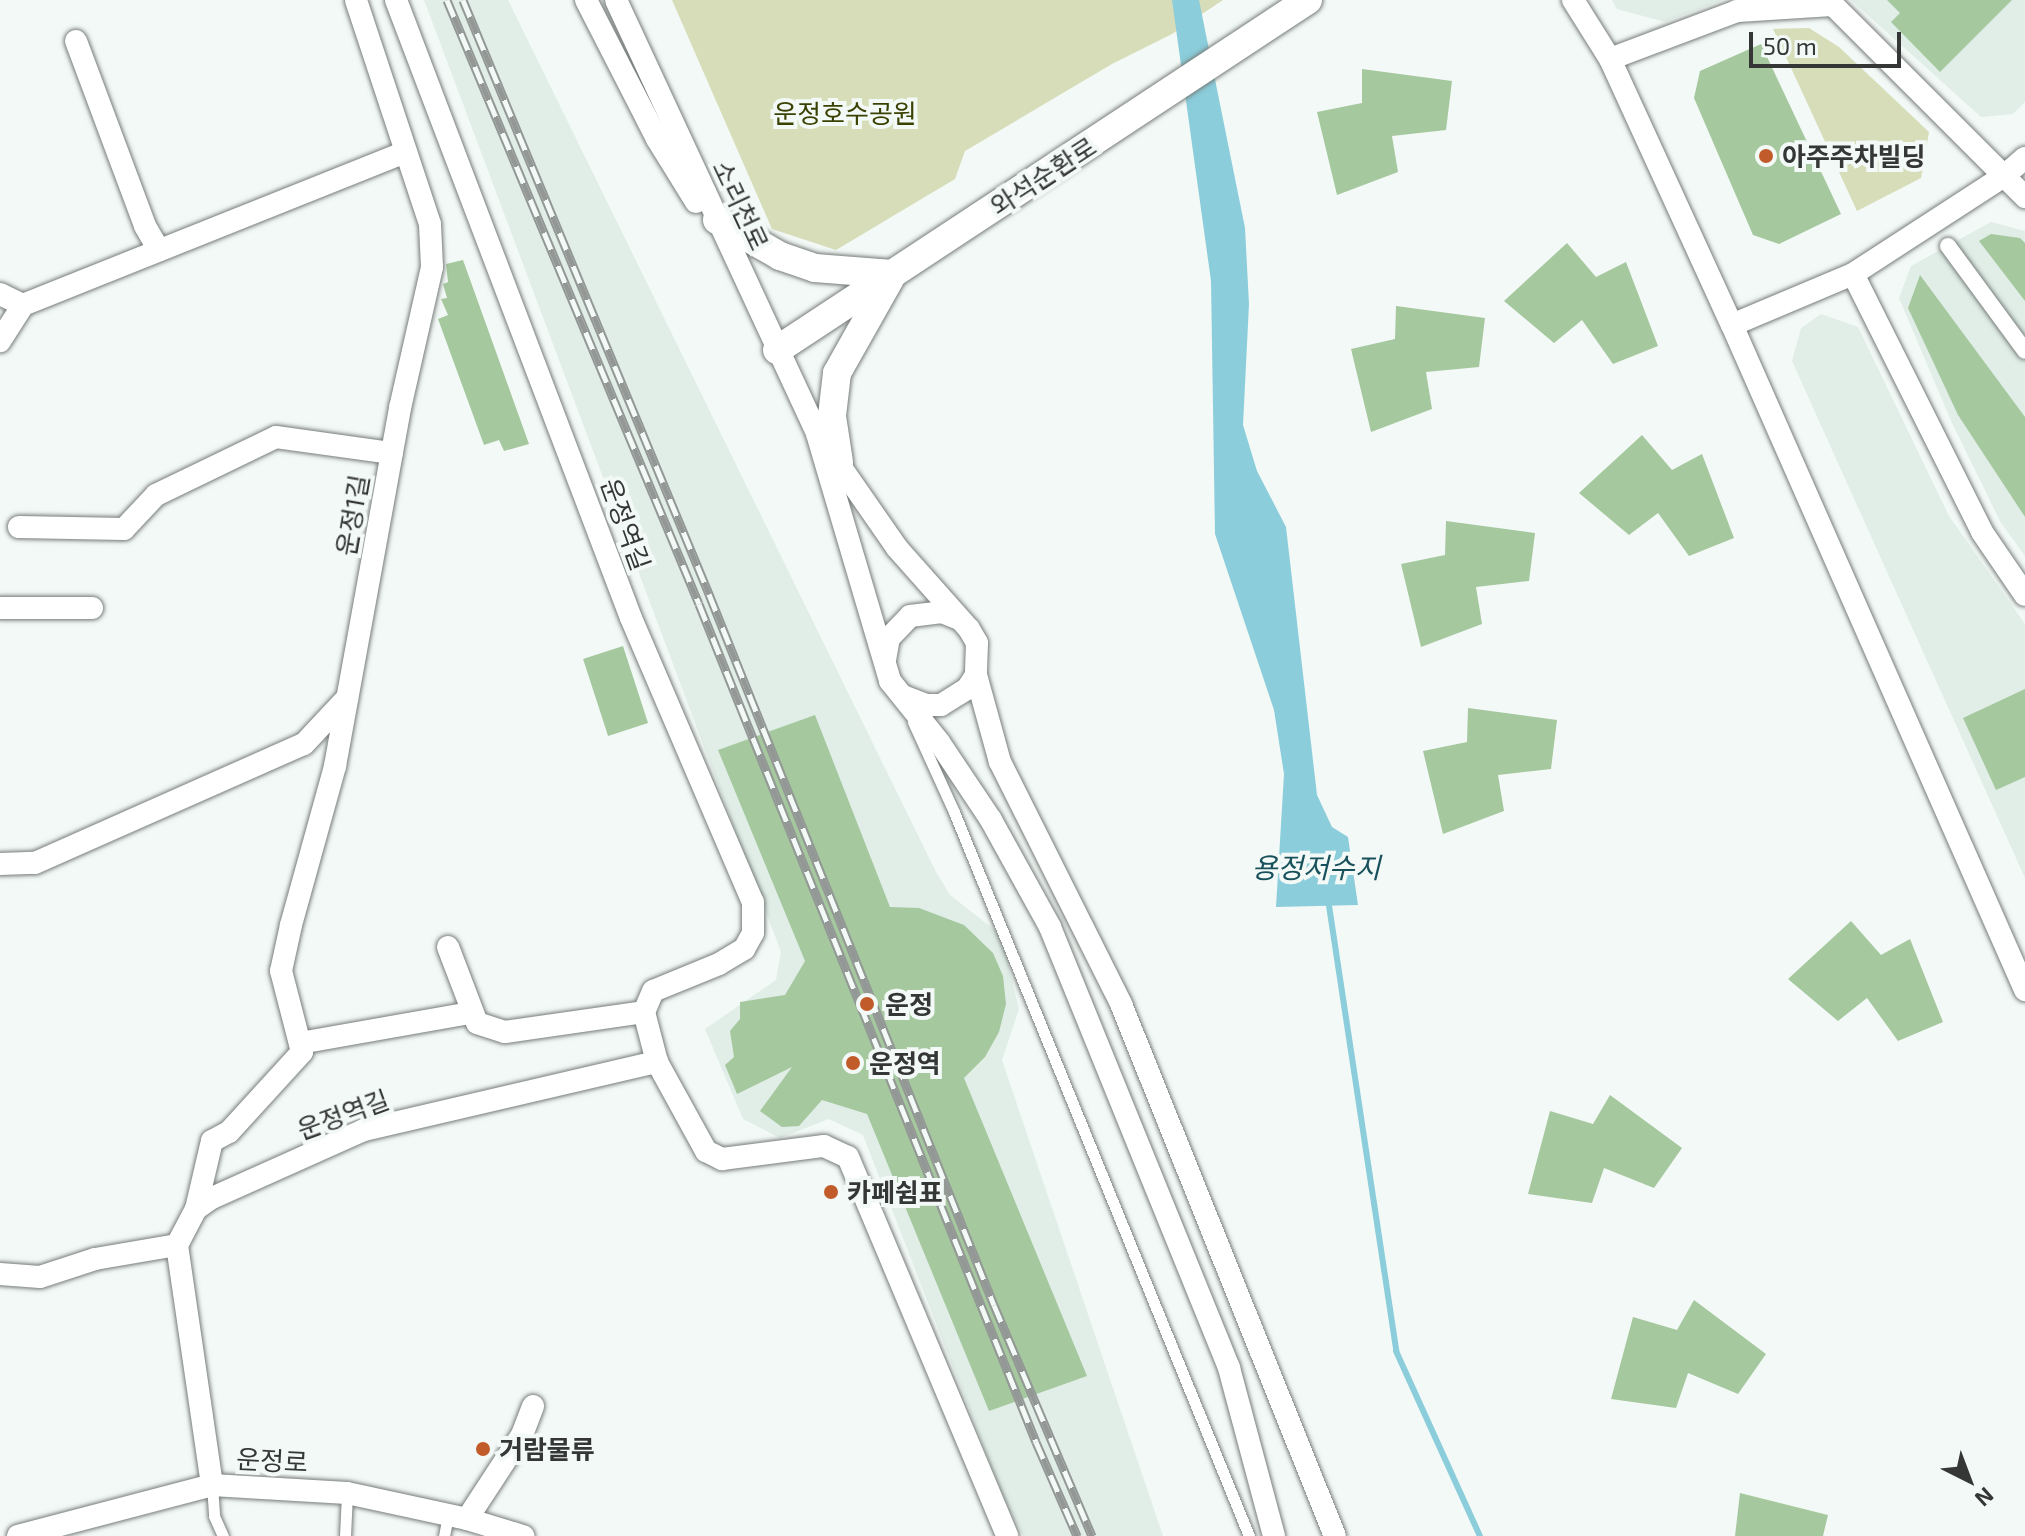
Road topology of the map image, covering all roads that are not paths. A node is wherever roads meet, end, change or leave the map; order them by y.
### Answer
1 (356, 0) edge
2 (396, 0) edge
3 (586, 0) edge
4 (616, 0) edge
5 (1308, 0) edge
6 (1573, 0) edge
7 (76, 41) dead end
8 (1610, 59) junction
9 (405, 152) junction
10 (2025, 158) edge
11 (2004, 176) junction
12 (2025, 197) edge
13 (717, 220) junction
14 (1948, 246) dead end
15 (159, 250) junction
16 (892, 274) junction
17 (1853, 274) junction
18 (0, 294) edge
19 (752, 295) junction
20 (23, 305) junction
21 (1732, 325) junction
22 (0, 341) edge
23 (777, 350) junction
24 (2025, 351) edge
25 (817, 434) junction
26 (392, 453) junction
27 (839, 462) junction
28 (19, 527) dead end
29 (2025, 595) edge
30 (0, 608) edge
31 (92, 608) dead end
32 (957, 618) junction
33 (885, 667) junction
34 (976, 675) junction
35 (899, 693) junction
36 (348, 697) junction
37 (0, 864) edge
38 (448, 947) dead end
39 (2025, 990) edge
40 (644, 1012) junction
41 (471, 1013) junction
42 (300, 1043) junction
43 (657, 1062) junction
44 (196, 1209) junction
45 (177, 1245) junction
46 (0, 1274) edge
47 (533, 1406) dead end
48 (212, 1485) junction
49 (347, 1493) junction
50 (453, 1523) edge
51 (18, 1536) edge
52 (223, 1536) edge
53 (345, 1536) edge
54 (523, 1536) edge
55 (1007, 1536) edge
56 (1249, 1536) edge
57 (1274, 1536) edge
58 (1335, 1536) edge

1 - 9 street, 운정1길
2 - 40 street, 운정역길
3 - 19 street
4 - 13 street, 소리천로
5 - 16 street, 와석순환로
6 - 8 street
7 - 15 street
8 - 11 street
8 - 21 street
9 - 15 street
9 - 26 street, 운정1길
10 - 11 street
11 - 12 street
11 - 17 street
13 - 16 street
13 - 19 street, 소리천로
14 - 24 street
15 - 20 street
16 - 23 street, 와석순환로
16 - 27 street
17 - 21 street
17 - 29 street
18 - 20 street
19 - 23 street, 소리천로
20 - 22 street
21 - 39 street
23 - 25 street, 소리천로
25 - 27 street
25 - 33 street
26 - 28 street
26 - 36 street, 운정1길
27 - 32 street
30 - 31 street
32 - 33 street
32 - 34 street
33 - 35 street
34 - 35 street
34 - 58 street
35 - 56 lane
35 - 57 street
36 - 37 street
36 - 42 street, 운정1길
38 - 41 street
40 - 41 street
40 - 43 street
41 - 42 street
42 - 44 street
43 - 44 street, 운정역길
43 - 55 street
44 - 45 street
45 - 46 street
45 - 48 street
47 - 50 street
48 - 49 street, 운정로
48 - 51 street, 운정로
48 - 52 lane
49 - 50 street, 운정로
49 - 53 lane
50 - 54 street, 운정로

